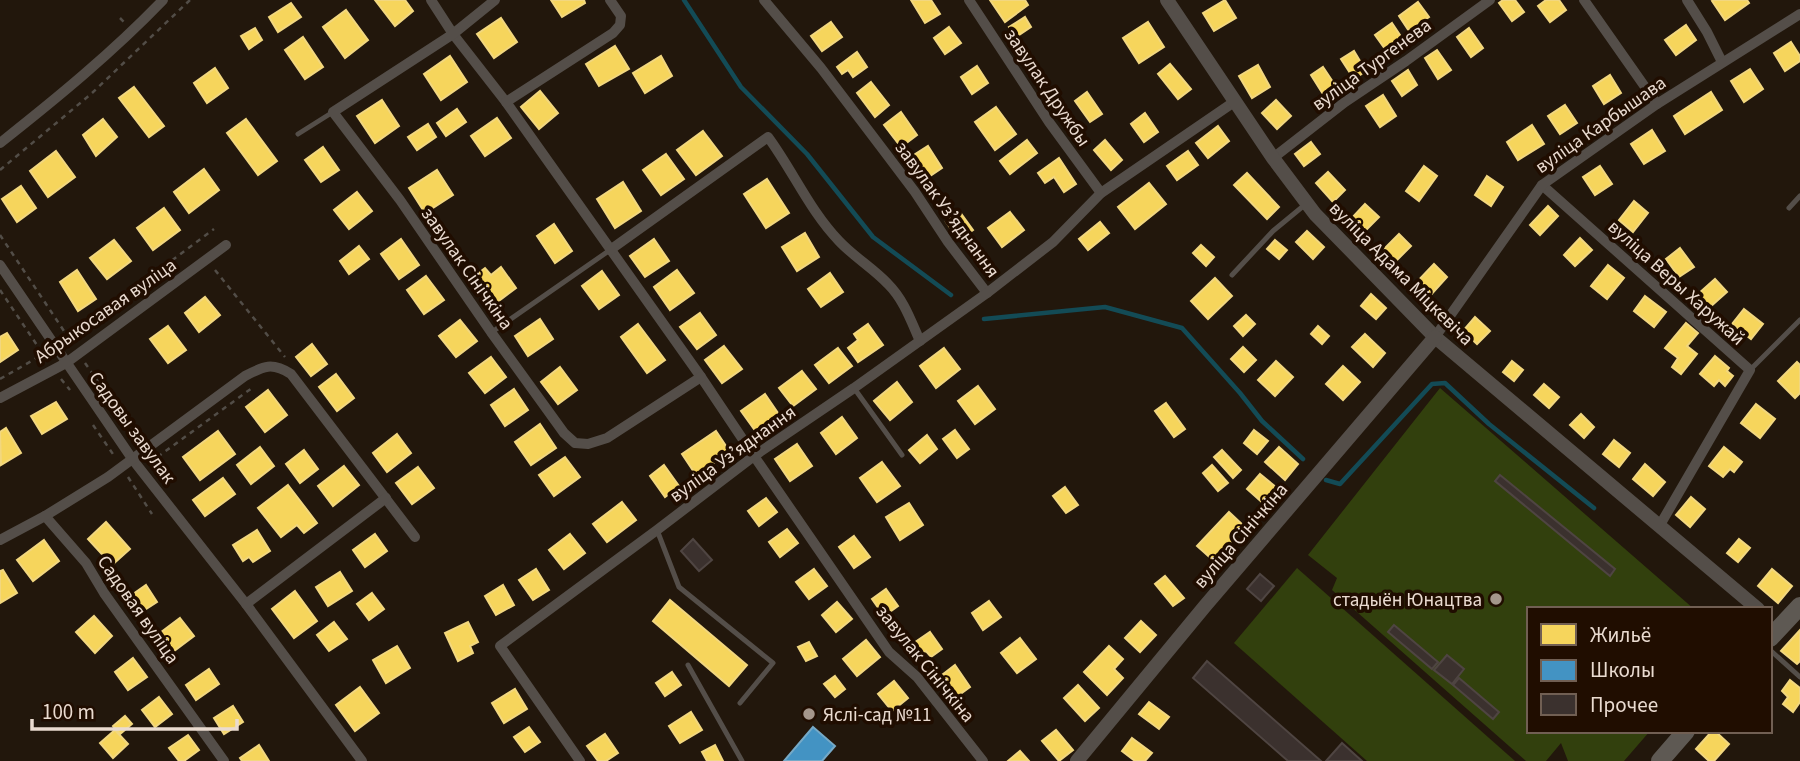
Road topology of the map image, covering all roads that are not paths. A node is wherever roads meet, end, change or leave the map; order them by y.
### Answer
1 (163, 0) edge
2 (431, 0) edge
3 (495, 0) edge
4 (610, 0) edge
5 (764, 0) edge
6 (969, 0) edge
7 (1167, 0) edge
8 (1490, 0) edge
9 (1584, 0) edge
10 (1687, 0) edge
11 (1800, 14) edge
12 (453, 34) junction
13 (1722, 62) junction
14 (506, 102) junction
15 (1234, 102) junction
16 (1657, 104) junction
17 (332, 112) junction
18 (298, 134) dead end
19 (0, 144) edge
20 (1273, 158) junction
21 (1542, 186) junction
22 (1101, 192) junction
23 (1800, 196) edge
24 (1307, 204) junction
25 (1789, 208) dead end
26 (226, 245) dead end
27 (610, 250) junction
28 (0, 265) edge
29 (1232, 275) dead end
30 (987, 293) junction
31 (1800, 320) edge
32 (491, 332) junction
33 (1435, 337) junction
34 (920, 341) junction
35 (68, 366) junction
36 (1750, 370) junction
37 (701, 377) junction
38 (854, 388) junction
39 (0, 398) edge
40 (902, 455) dead end
41 (754, 456) junction
42 (133, 460) junction
43 (386, 498) junction
44 (45, 516) junction
45 (1660, 525) junction
46 (657, 530) junction
47 (415, 537) dead end
48 (0, 540) edge
49 (246, 604) junction
50 (1800, 606) edge
51 (1756, 607) edge
52 (1773, 628) edge
53 (1772, 652) edge
54 (688, 665) dead end
55 (1800, 677) edge
56 (740, 703) dead end
57 (1684, 733) edge
58 (224, 761) edge
59 (362, 761) edge
60 (580, 761) edge
61 (741, 761) edge
62 (983, 761) edge
63 (1077, 761) edge
64 (1660, 761) edge

1 - 19 street
2 - 12 street, завулак Сінічкіна
3 - 12 street
4 - 14 street
5 - 30 street, завулак Узʼяднання
6 - 22 street, завулак Дружбы
7 - 15 street, вуліца Адама Міцкевіча
8 - 20 street, вуліца Тургенева
9 - 16 street
10 - 13 street
11 - 13 street, вуліца Карбышава
12 - 14 street, завулак Сінічкіна
12 - 17 street
13 - 16 street, вуліца Карбышава
14 - 27 street, завулак Сінічкіна
15 - 20 street, вуліца Адама Міцкевіча
15 - 22 street, завулак Узʼяднання
16 - 21 street, вуліца Карбышава
17 - 18 lane
17 - 32 street, завулак Сінічкіна
20 - 24 street, вуліца Адама Міцкевіча
21 - 33 street, вуліца Карбышава
21 - 36 street, вуліца Веры Харужай
22 - 30 street, завулак Узʼяднання
23 - 25 lane
24 - 29 lane
24 - 33 street, вуліца Адама Міцкевіча
26 - 35 street, Абрыкосавая вуліца
27 - 32 lane
27 - 34 street
27 - 37 street, завулак Сінічкіна
28 - 35 street, Садовы завулак
30 - 34 street, вуліца Узʼяднання
31 - 36 lane
32 - 37 street, завулак Сінічкіна
33 - 45 street, вуліца Адама Міцкевіча
33 - 63 street, вуліца Сінічкіна
34 - 38 street, вуліца Узʼяднання
35 - 39 street, Абрыкосавая вуліца
35 - 42 street, Садовы завулак
36 - 45 street, вуліца Веры Харужай
37 - 41 street, завулак Сінічкіна
38 - 40 lane
38 - 41 street, вуліца Узʼяднання
41 - 46 street, вуліца Узʼяднання
41 - 62 street, завулак Сінічкіна
42 - 43 street
42 - 44 street
42 - 49 street, Садовы завулак
43 - 47 street
43 - 49 street
44 - 48 street
44 - 58 street, Садовая вуліца
45 - 51 street, вуліца Адама Міцкевіча
46 - 56 lane
46 - 60 street, вуліца Узʼяднання
49 - 59 street, Садовы завулак
50 - 52 main road
53 - 55 lane
54 - 61 lane
57 - 64 main road

